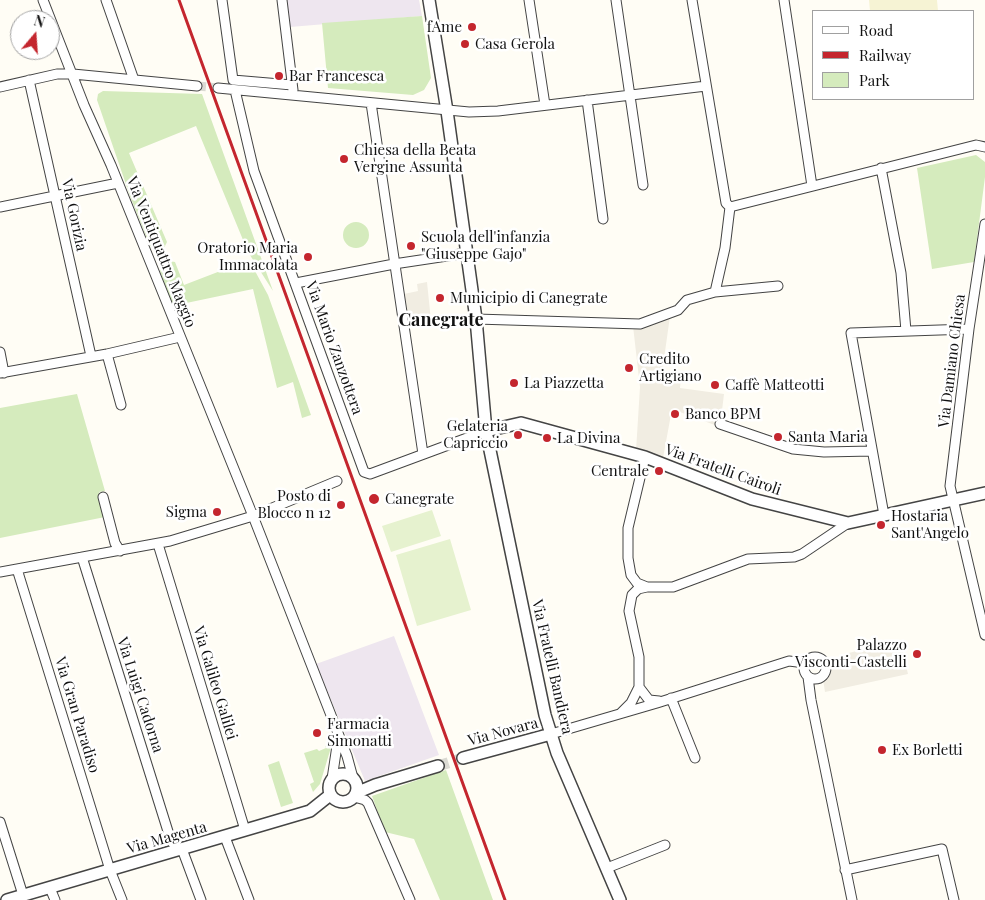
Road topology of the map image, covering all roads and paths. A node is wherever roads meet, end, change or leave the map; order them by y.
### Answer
1 (43, 0) edge
2 (106, 0) edge
3 (222, 0) edge
4 (282, 0) edge
5 (429, 0) edge
6 (529, 0) edge
7 (616, 0) edge
8 (692, 0) edge
9 (784, 0) edge
10 (72, 74) junction
11 (29, 80) junction
12 (134, 80) junction
13 (292, 85) junction
14 (197, 86) tunnel mouth
15 (706, 86) junction
16 (0, 87) edge
17 (218, 88) tunnel mouth
18 (235, 90) junction
19 (630, 94) junction
20 (293, 96) junction
21 (587, 100) junction
22 (371, 103) junction
23 (545, 105) junction
24 (447, 111) junction
25 (985, 147) edge
26 (881, 168) junction
27 (118, 182) junction
28 (643, 185) dead end
29 (812, 186) junction
30 (56, 195) junction
31 (0, 207) edge
32 (730, 207) junction
33 (603, 219) dead end
34 (985, 224) edge
35 (467, 253) junction
36 (394, 264) junction
37 (296, 283) junction
38 (778, 286) dead end
39 (715, 292) junction
40 (476, 320) junction
41 (970, 329) junction
42 (906, 331) junction
43 (180, 337) junction
44 (0, 352) edge
45 (107, 354) junction
46 (91, 356) junction
47 (2, 373) edge
48 (121, 405) dead end
49 (720, 424) dead end
50 (486, 431) junction
51 (872, 451) junction
52 (423, 454) junction
53 (645, 457) junction
54 (338, 481) dead end
55 (985, 493) edge
56 (103, 496) dead end
57 (952, 501) junction
58 (253, 516) junction
59 (884, 516) junction
60 (837, 525) junction
61 (158, 544) junction
62 (120, 551) junction
63 (82, 557) junction
64 (16, 569) junction
65 (0, 572) edge
66 (647, 587) junction
67 (985, 635) edge
68 (806, 663) junction
69 (808, 677) junction
70 (639, 687) junction
71 (671, 698) junction
72 (661, 701) junction
73 (621, 714) junction
74 (551, 734) junction
75 (338, 737) junction
76 (463, 758) tunnel mouth
77 (695, 758) dead end
78 (438, 766) tunnel mouth
79 (332, 778) junction
80 (355, 787) junction
81 (330, 795) junction
82 (342, 802) junction
83 (310, 810) junction
84 (0, 822) edge
85 (245, 830) junction
86 (225, 837) junction
87 (665, 845) dead end
88 (176, 848) junction
89 (607, 868) junction
90 (110, 870) junction
91 (845, 870) junction
92 (50, 888) junction
93 (23, 895) junction
94 (7, 900) edge
95 (55, 900) edge
96 (122, 900) edge
97 (201, 900) edge
98 (249, 900) edge
99 (410, 900) edge
100 (620, 900) edge
101 (852, 900) edge
102 (954, 900) edge

1 - 10 street, Via Ventiquattro Maggio
2 - 12 street
3 - 13 street
4 - 13 street
5 - 24 street, Via Fratelli Bandiera
6 - 23 street
7 - 19 street
8 - 15 street
9 - 29 street
10 - 11 street
10 - 12 street
10 - 27 street, Via Ventiquattro Maggio
11 - 16 street
11 - 30 street, Via Gorizia
12 - 14 street
13 - 20 street
15 - 19 street
15 - 32 street
17 - 18 street
18 - 20 street
18 - 37 street, Via Mario Zanzottera
19 - 21 street
19 - 28 street
20 - 22 street
21 - 23 street
21 - 33 street
22 - 24 street
22 - 36 street
23 - 24 street
24 - 35 street, Via Fratelli Bandiera
25 - 26 street
26 - 29 street
26 - 42 street
27 - 30 street
27 - 43 street, Via Ventiquattro Maggio
29 - 32 street
30 - 31 street
30 - 46 street, Via Gorizia
32 - 39 street
34 - 41 street, Via Damiano Chiesa
35 - 36 street
35 - 40 street, Via Fratelli Bandiera
36 - 37 street
36 - 52 street
37 - 52 street, Via Mario Zanzottera
38 - 39 street
39 - 40 street
40 - 50 street, Via Fratelli Bandiera
41 - 42 street
41 - 57 street, Via Damiano Chiesa
42 - 51 street
43 - 45 street
43 - 58 street, Via Ventiquattro Maggio
44 - 47 street
45 - 46 street
45 - 48 street
46 - 47 street
49 - 51 street
50 - 52 street
50 - 53 street, Via Fratelli Cairoli
50 - 74 street, Via Fratelli Bandiera
51 - 59 street
53 - 60 street, Via Fratelli Cairoli
53 - 66 street
54 - 58 street
55 - 57 street
56 - 62 street
57 - 59 street
57 - 67 street, Via Damiano Chiesa
58 - 61 street
58 - 75 street, Via Ventiquattro Maggio
59 - 60 street, Via Fratelli Cairoli
60 - 66 street
61 - 62 street
61 - 85 street, Via Galileo Galilei
62 - 63 street
63 - 64 street
63 - 88 street, Via Luigi Cadorna
64 - 65 street
64 - 90 street, Via Gran Paradiso
66 - 70 street
68 - 69 street
68 - 69 street
68 - 71 street
69 - 91 street
70 - 72 street
70 - 73 street
71 - 72 street
71 - 77 street
72 - 73 street
73 - 74 street
74 - 76 street, Via Novara
74 - 89 street, Via Fratelli Bandiera
75 - 79 street
75 - 80 street, Via Ventiquattro Maggio
78 - 80 street
79 - 80 street
79 - 81 street
80 - 82 street
80 - 99 street
81 - 82 street
81 - 83 street, Via Magenta
82 - 83 street
83 - 85 street, Via Magenta
84 - 93 street
85 - 86 street, Via Magenta
86 - 88 street, Via Magenta
86 - 98 street
87 - 89 street
88 - 90 street, Via Magenta
88 - 97 street, Via Luigi Cadorna
89 - 100 street, Via Fratelli Bandiera
90 - 92 street, Via Magenta
90 - 96 street, Via Gran Paradiso
91 - 101 street
91 - 102 street
92 - 93 street, Via Magenta
92 - 95 street
93 - 94 street, Via Magenta

